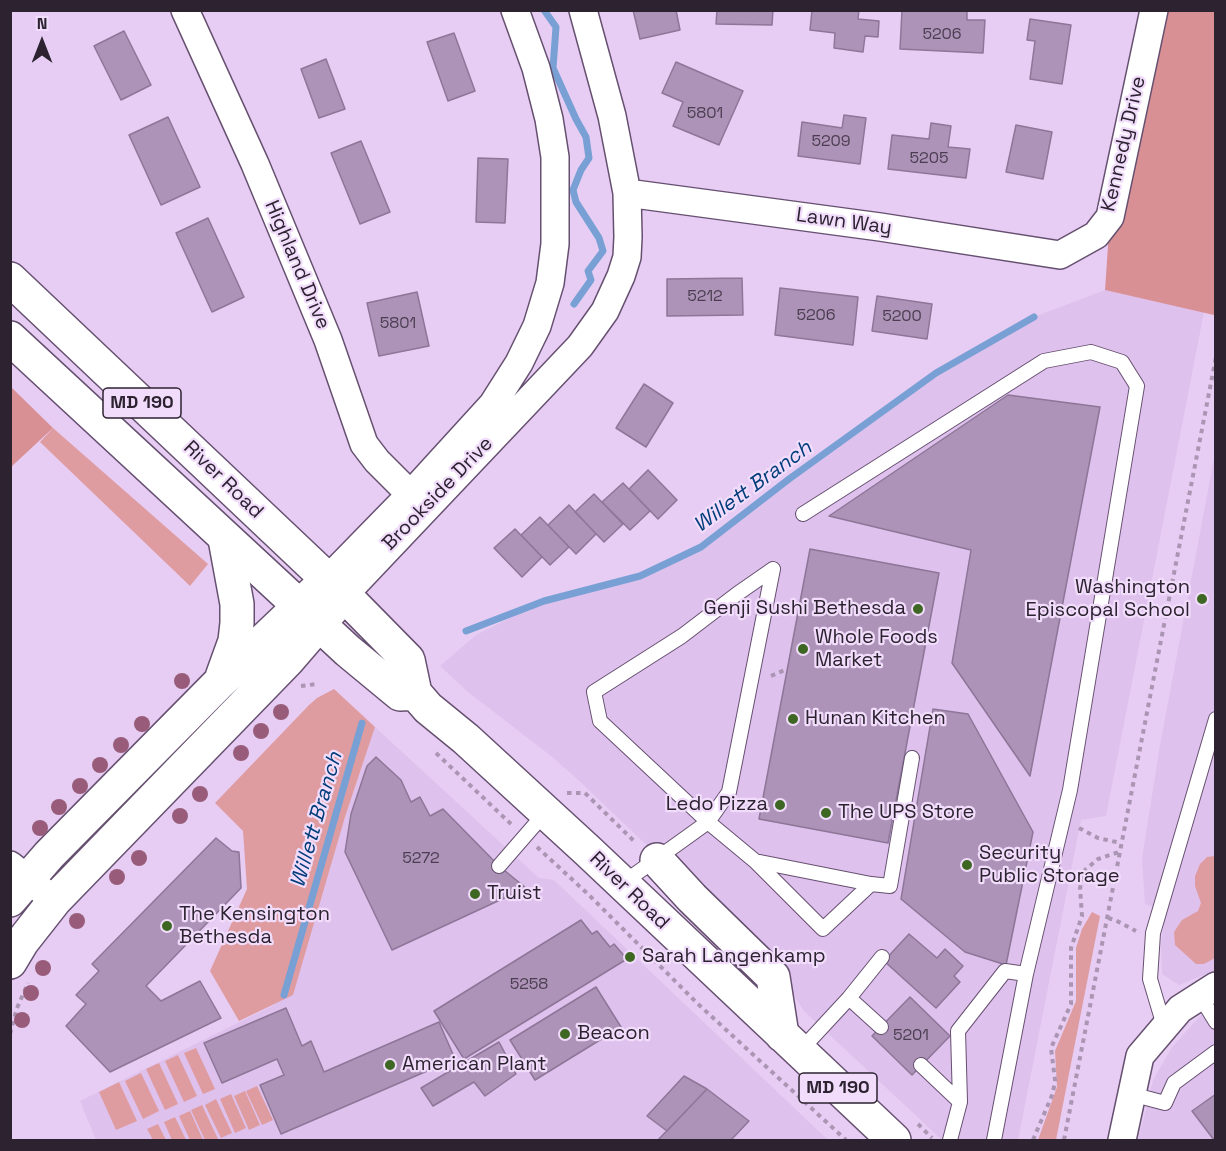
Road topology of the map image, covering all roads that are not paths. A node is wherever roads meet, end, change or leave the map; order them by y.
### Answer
1 (184, 10) edge
2 (515, 10) edge
3 (583, 10) edge
4 (1154, 10) edge
5 (627, 193) junction
6 (1060, 255) joint
7 (10, 279) edge
8 (10, 338) edge
9 (417, 501) junction
10 (803, 514) dead end
11 (225, 538) junction
12 (336, 587) junction
13 (309, 616) junction
14 (220, 682) junction
15 (415, 693) junction
16 (1215, 719) edge
17 (912, 758) dead end
18 (545, 814) junction
19 (708, 822) junction
20 (657, 860) junction
21 (755, 861) junction
22 (500, 866) dead end
23 (16, 881) edge
24 (871, 884) junction
25 (621, 885) junction
26 (55, 900) junction
27 (882, 957) dead end
28 (10, 962) edge
29 (1026, 974) junction
30 (1208, 991) edge
31 (849, 998) junction
32 (1215, 1022) edge
33 (1164, 1026) junction
34 (880, 1027) dead end
35 (791, 1044) junction
36 (1215, 1052) edge
37 (921, 1065) dead end
38 (1131, 1094) junction
39 (960, 1102) junction
40 (894, 1140) edge
41 (950, 1140) edge
42 (994, 1140) edge
43 (1122, 1140) edge

1 - 9 street, Highland Drive
2 - 9 street, Brookside Drive
3 - 5 street, Brookside Drive
4 - 6 street, Kennedy Drive
5 - 6 street, Lawn Way
5 - 9 street, Brookside Drive
7 - 12 main road, River Road / MD 190
8 - 11 main road, River Road / MD 190
9 - 12 street, Brookside Drive
10 - 29 lane
11 - 13 main road, River Road / MD 190
11 - 14 main road
12 - 13 main road, Brookside Drive
12 - 15 main road, River Road / MD 190
13 - 14 main road, Brookside Drive
13 - 15 main road, River Road / MD 190
13 - 26 main road, Brookside Drive
14 - 23 main road, Brookside Drive
15 - 18 main road, River Road / MD 190
16 - 33 lane
17 - 24 lane
18 - 22 lane
18 - 25 main road, River Road / MD 190
19 - 19 lane
19 - 20 lane
19 - 21 lane
20 - 25 lane
20 - 35 main road
21 - 24 lane
21 - 24 lane
23 - 26 street
25 - 35 main road, River Road / MD 190
26 - 28 main road, Brookside Drive
27 - 31 lane
29 - 39 lane
29 - 42 lane
30 - 32 lane
30 - 33 street
31 - 34 lane
31 - 35 lane
33 - 38 street
35 - 40 main road, River Road / MD 190
36 - 38 lane
37 - 39 lane
38 - 43 street
39 - 41 lane

